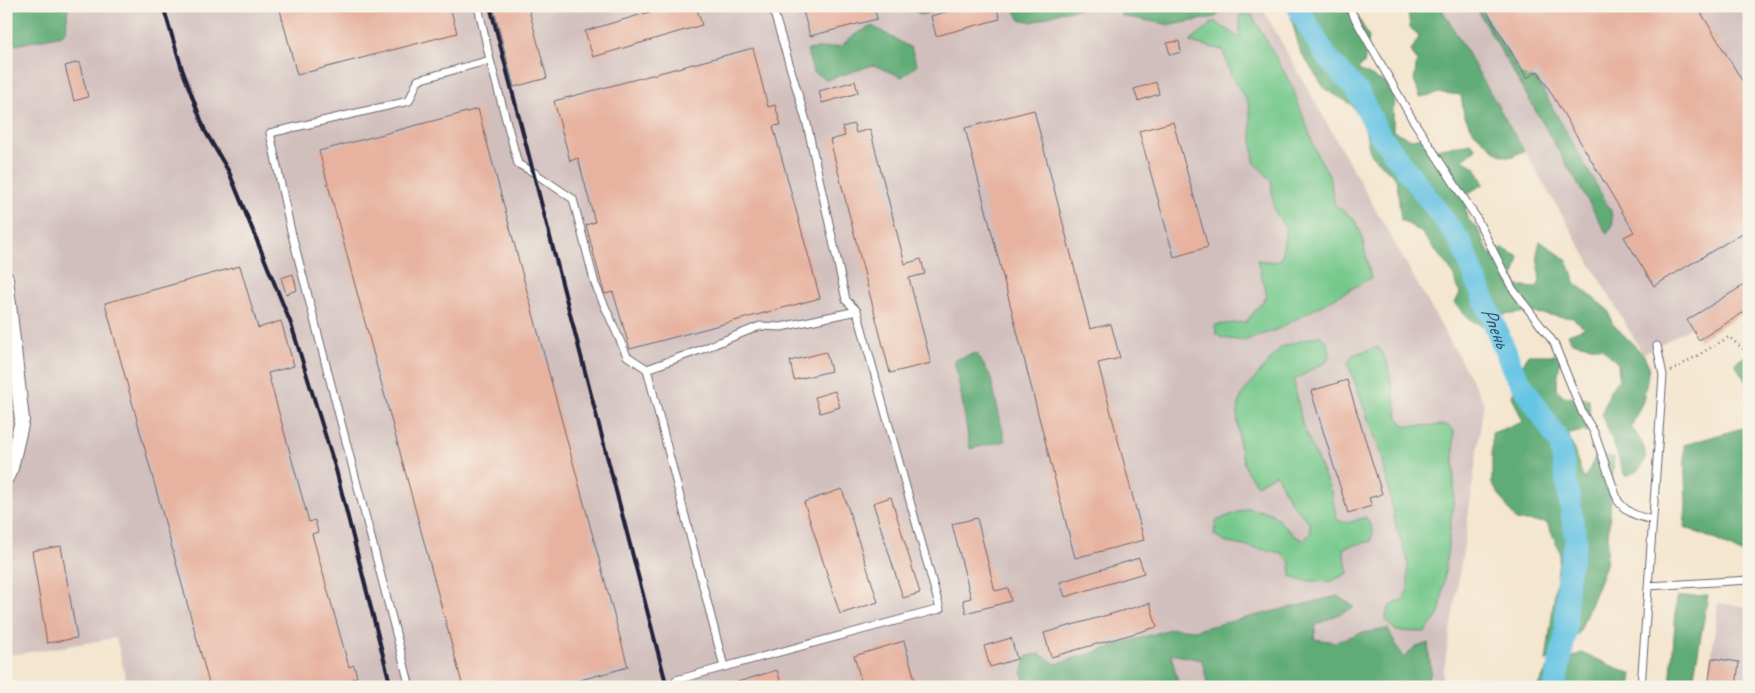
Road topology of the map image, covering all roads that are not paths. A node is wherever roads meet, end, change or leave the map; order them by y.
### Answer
1 (478, 6) edge
2 (772, 6) edge
3 (1348, 6) edge
4 (490, 60) junction
5 (6, 278) edge
6 (857, 311) junction
7 (1657, 346) dead end
8 (647, 369) junction
9 (6, 478) edge
10 (1653, 520) junction
11 (1749, 580) edge
12 (1648, 586) junction
13 (724, 667) junction
14 (410, 687) edge
15 (678, 687) edge
16 (1641, 687) edge

1 - 4 lane
2 - 6 lane
3 - 10 lane
4 - 8 lane
4 - 14 lane
5 - 9 street
6 - 8 lane
6 - 13 lane
7 - 10 lane
8 - 13 lane
10 - 12 lane
11 - 12 lane
12 - 16 lane
13 - 15 lane

